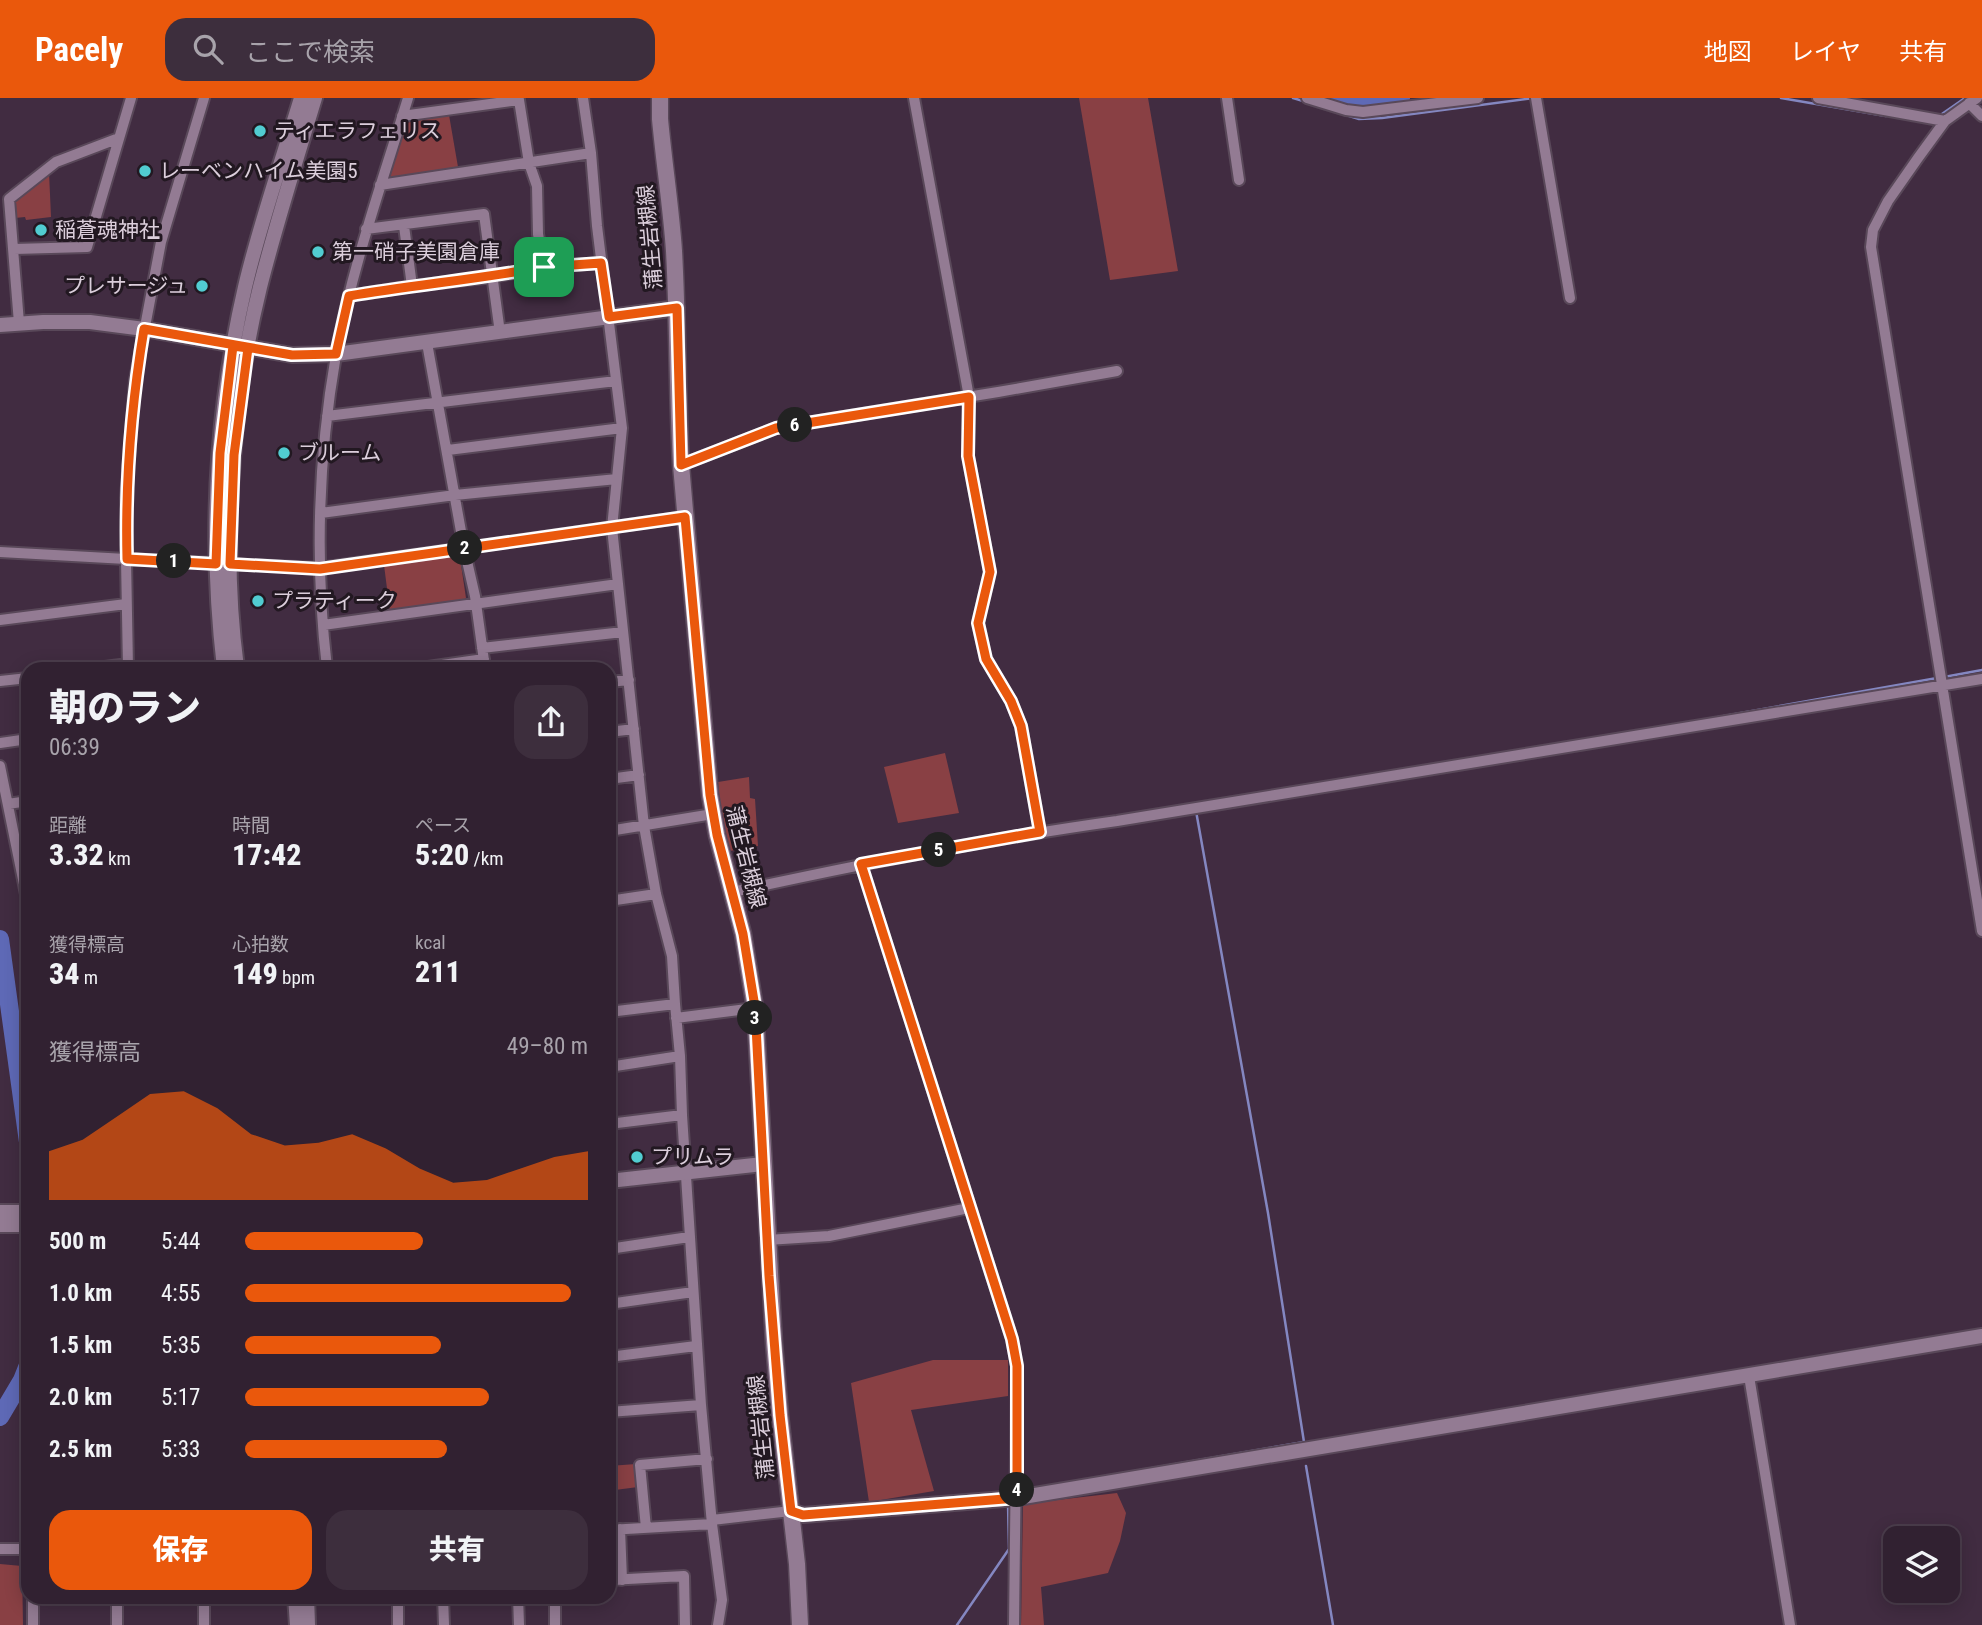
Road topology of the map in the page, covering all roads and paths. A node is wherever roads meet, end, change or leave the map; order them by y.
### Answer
1 (131, 98) edge
2 (204, 98) edge
3 (301, 98) edge
4 (315, 98) edge
5 (408, 98) edge
6 (583, 98) edge
7 (914, 98) edge
8 (1227, 98) edge
9 (1307, 98) edge
10 (1351, 98) edge
11 (1478, 98) edge
12 (1536, 98) edge
13 (1818, 98) edge
14 (662, 99) edge
15 (1973, 100) edge
16 (1346, 110) junction
17 (402, 116) junction
18 (1982, 116) edge
19 (1945, 121) junction
20 (119, 138) junction
21 (591, 153) junction
22 (529, 163) junction
23 (1239, 180) dead end
24 (380, 185) junction
25 (404, 226) junction
26 (366, 229) junction
27 (14, 248) junction
28 (601, 263) junction
29 (544, 267) junction
30 (493, 276) junction
31 (412, 286) junction
32 (349, 296) junction
33 (1570, 298) dead end
34 (677, 308) junction
35 (609, 317) junction
36 (19, 323) junction
37 (0, 325) edge
38 (144, 329) junction
39 (500, 332) junction
40 (427, 343) junction
41 (233, 346) junction
42 (248, 348) junction
43 (336, 354) junction
44 (1117, 371) dead end
45 (616, 382) junction
46 (969, 397) junction
47 (438, 403) junction
48 (327, 416) junction
49 (622, 428) junction
50 (447, 450) junction
51 (681, 465) junction
52 (617, 479) junction
53 (455, 495) junction
54 (321, 513) junction
55 (685, 517) junction
56 (612, 528) junction
57 (464, 548) junction
58 (0, 552) edge
59 (127, 559) junction
60 (223, 564) junction
61 (320, 569) junction
62 (618, 584) junction
63 (126, 604) junction
64 (477, 605) junction
65 (0, 620) edge
66 (323, 625) junction
67 (623, 632) junction
68 (484, 659) edge
69 (128, 662) edge
70 (224, 662) edge
71 (236, 662) edge
72 (326, 662) edge
73 (463, 662) edge
74 (21, 678) edge
75 (1982, 679) edge
76 (629, 680) junction
77 (0, 681) edge
78 (616, 681) edge
79 (1942, 686) junction
80 (634, 729) junction
81 (616, 731) edge
82 (21, 740) edge
83 (0, 743) edge
84 (0, 766) edge
85 (639, 775) junction
86 (616, 778) edge
87 (21, 802) edge
88 (8, 804) junction
89 (713, 814) junction
90 (644, 826) junction
91 (616, 830) edge
92 (1040, 832) junction
93 (21, 853) edge
94 (861, 864) junction
95 (733, 892) junction
96 (656, 894) junction
97 (616, 900) edge
98 (1982, 931) edge
99 (675, 1004) junction
100 (755, 1007) junction
101 (616, 1011) edge
102 (676, 1018) junction
103 (680, 1056) junction
104 (616, 1066) edge
105 (682, 1115) junction
106 (616, 1123) edge
107 (763, 1164) junction
108 (685, 1173) junction
109 (616, 1180) edge
110 (969, 1208) junction
111 (21, 1214) edge
112 (4, 1219) edge
113 (21, 1223) edge
114 (689, 1237) junction
115 (767, 1240) junction
116 (616, 1248) edge
117 (693, 1292) junction
118 (616, 1303) edge
119 (1982, 1336) edge
120 (696, 1346) junction
121 (616, 1356) edge
122 (1749, 1376) junction
123 (701, 1405) junction
124 (616, 1411) edge
125 (707, 1460) junction
126 (1017, 1498) junction
127 (791, 1511) junction
128 (712, 1522) junction
129 (646, 1528) junction
130 (616, 1529) edge
131 (616, 1536) edge
132 (0, 1549) edge
133 (21, 1549) edge
134 (616, 1580) edge
135 (622, 1580) junction
136 (33, 1604) edge
137 (117, 1604) edge
138 (204, 1604) edge
139 (296, 1604) edge
140 (307, 1604) edge
141 (398, 1604) edge
142 (443, 1604) edge
143 (518, 1604) edge
144 (555, 1604) edge
145 (33, 1625) edge
146 (117, 1625) edge
147 (204, 1625) edge
148 (297, 1625) edge
149 (308, 1625) edge
150 (398, 1625) edge
151 (444, 1625) edge
152 (519, 1625) edge
153 (555, 1625) edge
154 (685, 1625) edge
155 (718, 1625) edge
156 (800, 1625) edge
157 (1014, 1625) edge
158 (1790, 1625) edge

1 - 20 street
2 - 38 street
3 - 41 street
4 - 42 street
5 - 17 street
6 - 21 street
7 - 46 street
8 - 23 street
9 - 16 street
10 - 16 street
11 - 16 street
12 - 33 street
13 - 19 street
14 - 34 main road, 蒲生岩槻線
15 - 18 street
15 - 19 street
17 - 22 street
17 - 24 street
19 - 79 street
20 - 27 street
20 - 27 street
21 - 22 street
21 - 28 street
22 - 24 street
22 - 29 street
24 - 26 street
25 - 26 street
25 - 30 street
25 - 31 street
26 - 32 street
27 - 36 street
28 - 29 street
28 - 35 street
29 - 30 street
30 - 31 street
30 - 39 street
31 - 32 street
32 - 43 street
34 - 35 street
34 - 51 main road, 蒲生岩槻線
35 - 39 street
35 - 45 street
36 - 37 street
36 - 38 street
38 - 41 street
38 - 59 street
39 - 40 street
40 - 43 street
40 - 47 street
41 - 42 street
41 - 60 street
42 - 43 street
42 - 60 street
43 - 48 street
44 - 46 street
45 - 47 street
45 - 49 street
46 - 51 street
46 - 92 street
47 - 48 street
47 - 50 street
48 - 54 street
49 - 50 street
49 - 52 street
50 - 53 street
51 - 55 main road, 蒲生岩槻線
52 - 53 street
52 - 56 street
53 - 54 street
53 - 57 street
54 - 61 street
55 - 56 street
55 - 89 main road, 蒲生岩槻線
56 - 57 street
56 - 62 street
57 - 61 street
57 - 64 street
58 - 59 street
59 - 60 street
59 - 63 street
60 - 61 street
60 - 70 street
60 - 71 street
61 - 66 street
62 - 64 street
62 - 67 street
63 - 65 street
63 - 69 street
64 - 66 street
64 - 68 street
66 - 72 street
67 - 68 street
67 - 76 street
68 - 73 street
74 - 77 street
75 - 79 street
76 - 78 street
76 - 80 street
79 - 92 street
79 - 98 street
80 - 81 street
80 - 85 street
82 - 83 street
84 - 88 street
85 - 86 street
85 - 90 street
87 - 88 street
88 - 93 street
89 - 90 street
89 - 95 main road, 蒲生岩槻線
90 - 91 street
90 - 96 street
92 - 94 street
94 - 95 street
94 - 110 street
95 - 100 main road, 蒲生岩槻線
96 - 97 street
96 - 99 street
99 - 101 street
99 - 102 street
100 - 102 street
100 - 107 main road, 蒲生岩槻線
102 - 103 street
103 - 104 street
103 - 105 street
105 - 106 street
105 - 108 street
107 - 108 street
107 - 115 main road, 蒲生岩槻線
108 - 109 street
108 - 114 street
110 - 115 street
110 - 126 street
111 - 112 street
112 - 113 street
114 - 116 street
114 - 117 street
115 - 127 main road, 蒲生岩槻線
117 - 118 street
117 - 120 street
119 - 122 street
120 - 121 street
120 - 123 street
122 - 126 street
122 - 158 street
123 - 124 street
123 - 125 street
125 - 128 street
125 - 129 street
126 - 127 street
126 - 157 street
127 - 128 street
127 - 156 main road, 蒲生岩槻線
128 - 129 street
128 - 155 street
129 - 130 street
131 - 135 street
132 - 133 street
134 - 135 street
135 - 154 street
136 - 145 street
137 - 146 street
138 - 147 street
139 - 148 street
140 - 149 street
141 - 150 street
142 - 151 street
143 - 152 street
144 - 153 street

